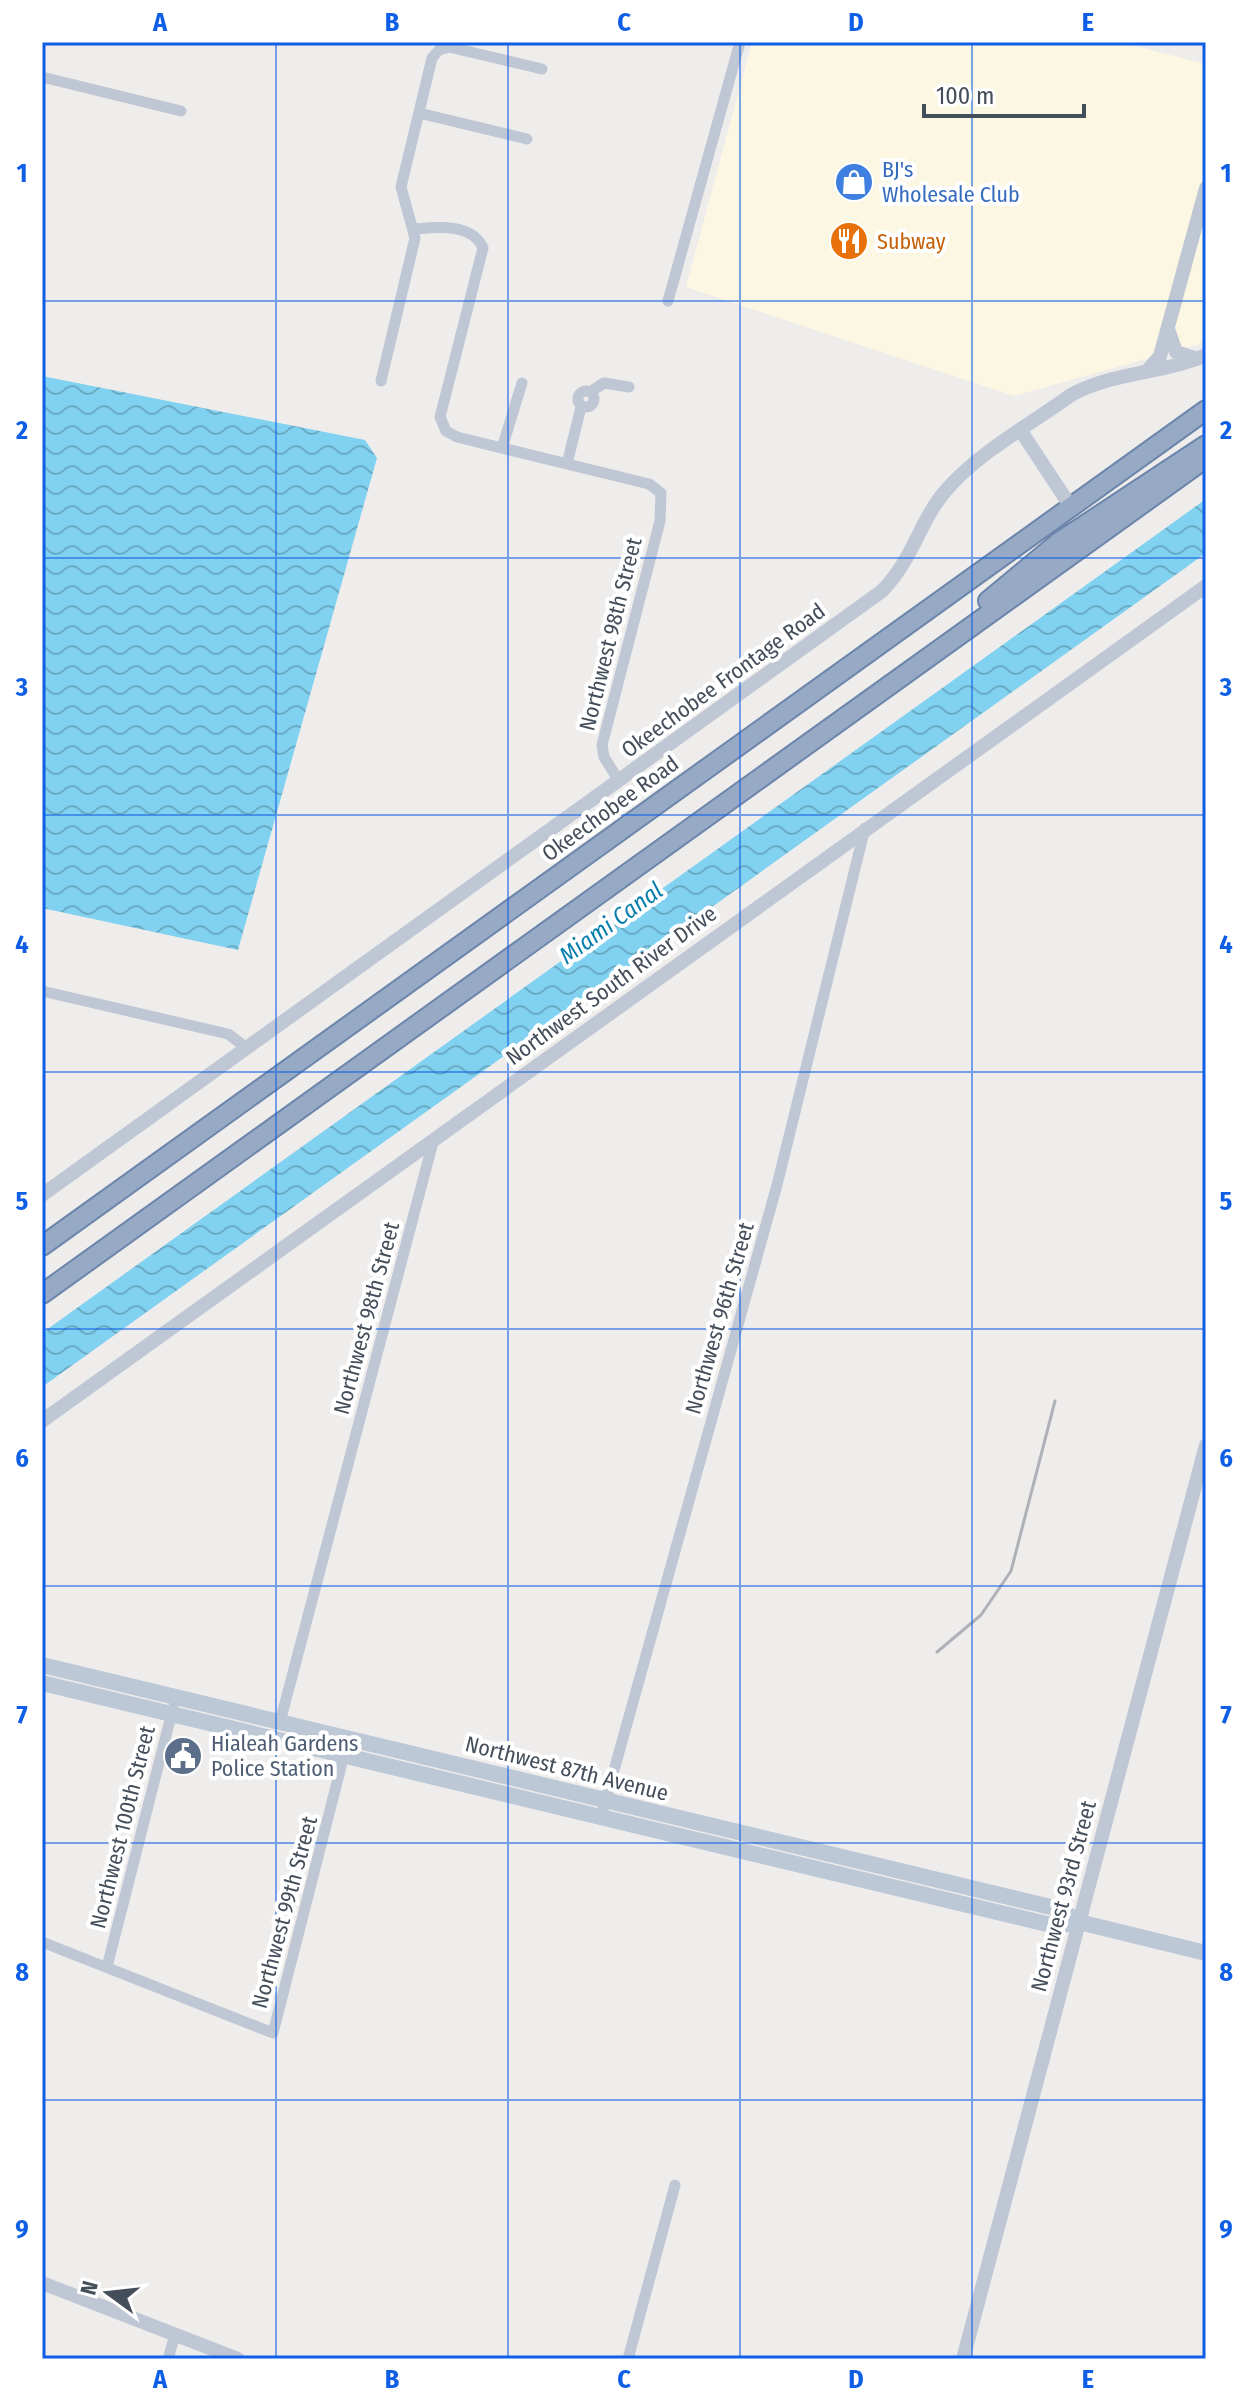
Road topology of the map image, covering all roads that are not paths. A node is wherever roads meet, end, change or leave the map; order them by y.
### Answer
1 (740, 42) edge
2 (542, 69) dead end
3 (42, 77) edge
4 (181, 111) dead end
5 (419, 113) junction
6 (527, 139) dead end
7 (1206, 188) edge
8 (415, 229) junction
9 (668, 301) dead end
10 (1168, 329) junction
11 (1202, 357) edge
12 (1144, 373) junction
13 (381, 381) dead end
14 (522, 383) dead end
15 (629, 387) dead end
16 (1206, 410) edge
17 (1021, 431) junction
18 (1206, 445) edge
19 (502, 448) junction
20 (1206, 458) edge
21 (567, 464) junction
22 (1113, 505) junction
23 (1071, 507) junction
24 (1059, 542) junction
25 (1206, 586) edge
26 (897, 677) junction
27 (619, 781) junction
28 (865, 827) junction
29 (42, 991) edge
30 (247, 1048) junction
31 (433, 1142) junction
32 (42, 1195) edge
33 (42, 1246) edge
34 (42, 1294) edge
35 (42, 1421) edge
36 (1206, 1445) edge
37 (42, 1665) edge
38 (42, 1683) edge
39 (175, 1697) junction
40 (172, 1714) junction
41 (280, 1722) junction
42 (344, 1755) junction
43 (603, 1808) junction
44 (1079, 1922) junction
45 (42, 1942) edge
46 (1206, 1953) edge
47 (107, 1967) junction
48 (675, 2185) dead end
49 (42, 2283) edge
50 (175, 2335) junction
51 (168, 2359) edge
52 (238, 2359) edge
53 (628, 2359) edge
54 (963, 2359) edge

1 - 9 street
2 - 5 street
3 - 4 street
5 - 6 street
5 - 8 street
7 - 10 street
8 - 13 street
8 - 19 street
10 - 11 street
10 - 12 street
11 - 12 street, Okeechobee Frontage Road
12 - 17 street, Okeechobee Frontage Road
14 - 19 street
15 - 21 street
16 - 23 highway, Okeechobee Road
17 - 23 street
17 - 27 street, Okeechobee Frontage Road
18 - 22 highway
19 - 21 street
20 - 26 highway
21 - 27 street, Northwest 98th Street
22 - 23 highway
22 - 24 highway
23 - 24 highway
23 - 33 highway, Okeechobee Road
24 - 26 highway
25 - 28 street, Northwest South River Drive
26 - 34 highway
27 - 30 street, Okeechobee Frontage Road
28 - 31 street, Northwest South River Drive
28 - 43 street, Northwest 96th Street
29 - 30 street
30 - 32 street, Okeechobee Frontage Road
31 - 35 street, Northwest South River Drive
31 - 41 street, Northwest 98th Street
36 - 44 street, Northwest 93rd Street
37 - 39 main road, Northwest 87th Avenue
38 - 40 main road, Northwest 87th Avenue
39 - 40 street, Northwest 100th Street
39 - 41 main road, Northwest 87th Avenue
40 - 42 main road, Northwest 87th Avenue
40 - 47 street, Northwest 100th Street
41 - 43 main road, Northwest 87th Avenue
42 - 43 main road, Northwest 87th Avenue
42 - 47 street, Northwest 99th Street
43 - 44 main road, Northwest 87th Avenue
44 - 46 main road, Northwest 87th Avenue
44 - 54 street, Northwest 93rd Street
45 - 47 street
48 - 53 street
49 - 50 street
50 - 51 street
50 - 52 street

